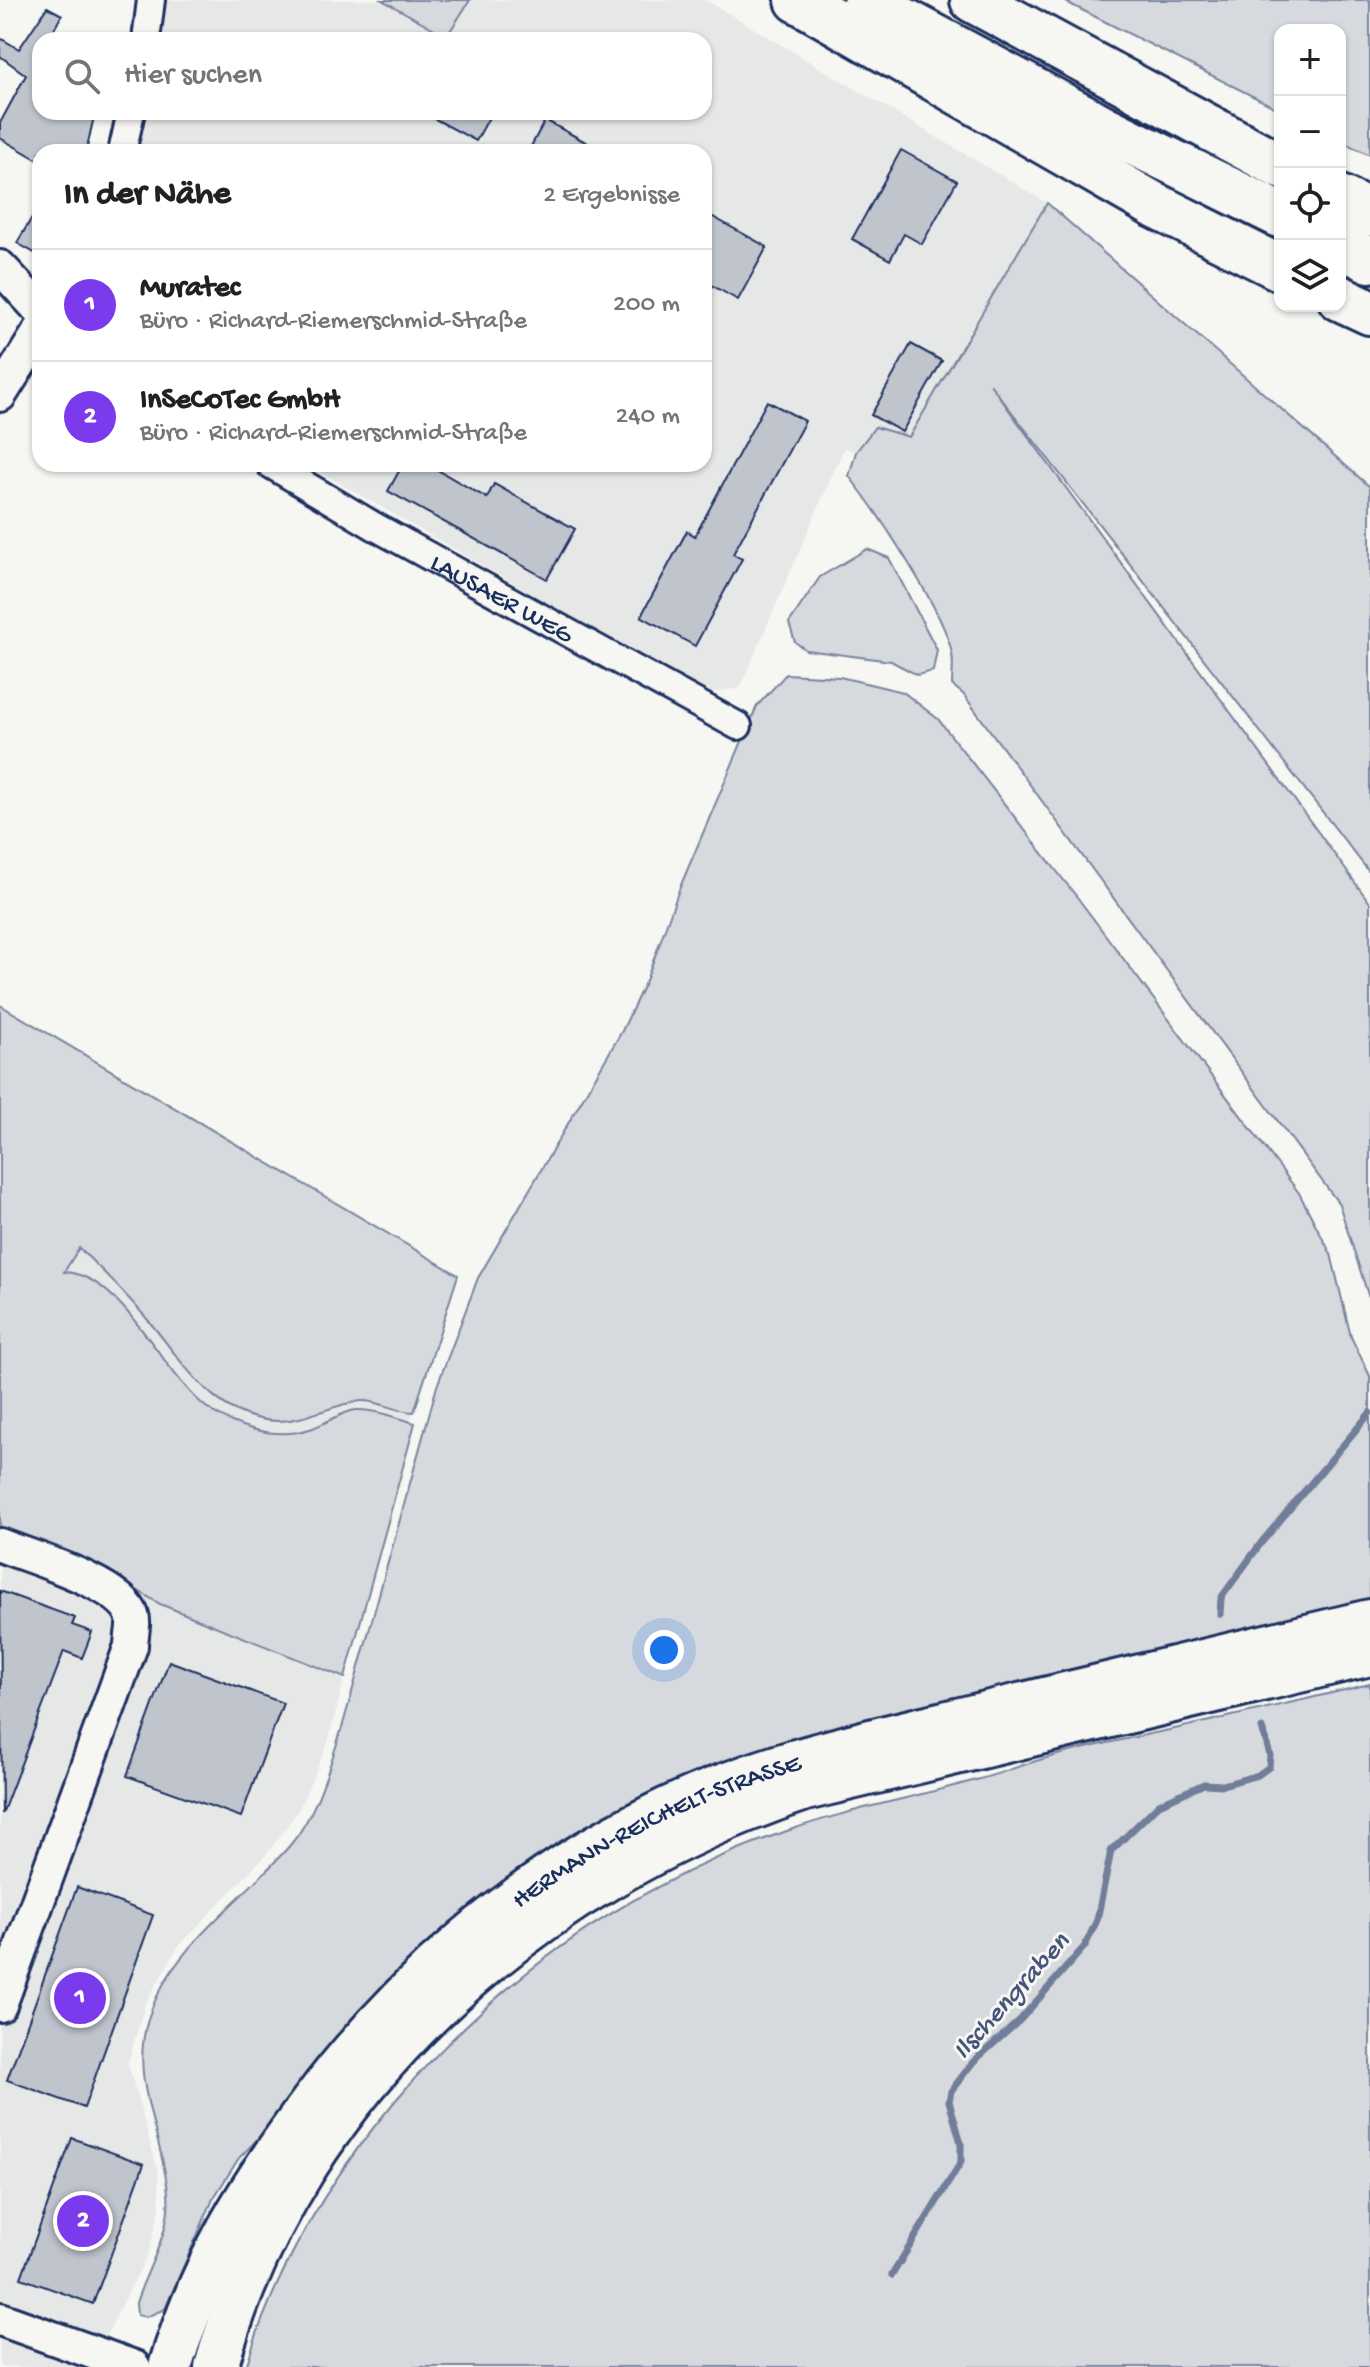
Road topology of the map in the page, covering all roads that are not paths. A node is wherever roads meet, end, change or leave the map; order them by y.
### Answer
1 (151, 0) edge
2 (798, 0) edge
3 (866, 0) edge
4 (973, 0) edge
5 (147, 32) edge
6 (129, 120) edge
7 (124, 144) edge
8 (1274, 163) edge
9 (1346, 201) edge
10 (1274, 212) edge
11 (1370, 213) edge
12 (1346, 248) edge
13 (1370, 260) edge
14 (1274, 265) edge
15 (0, 267) edge
16 (32, 301) edge
17 (1346, 301) edge
18 (1370, 312) edge
19 (32, 344) edge
20 (0, 395) edge
21 (283, 472) edge
22 (738, 726) dead end
23 (0, 1545) edge
24 (1370, 1621) edge
25 (1370, 1654) edge
26 (0, 2005) edge
27 (0, 2319) edge
28 (134, 2367) edge
29 (170, 2367) edge
30 (216, 2367) edge

1 - 5 street
2 - 14 highway
3 - 10 highway
4 - 8 highway
6 - 7 street
9 - 11 highway
12 - 13 highway
15 - 16 street
17 - 18 highway
19 - 20 street
21 - 22 street, LAUSAER WEG
23 - 26 street
24 - 29 main road, HERMANN-REICHELT-STRASSE
25 - 30 main road, HERMANN-REICHELT-STRASSE
27 - 28 street

